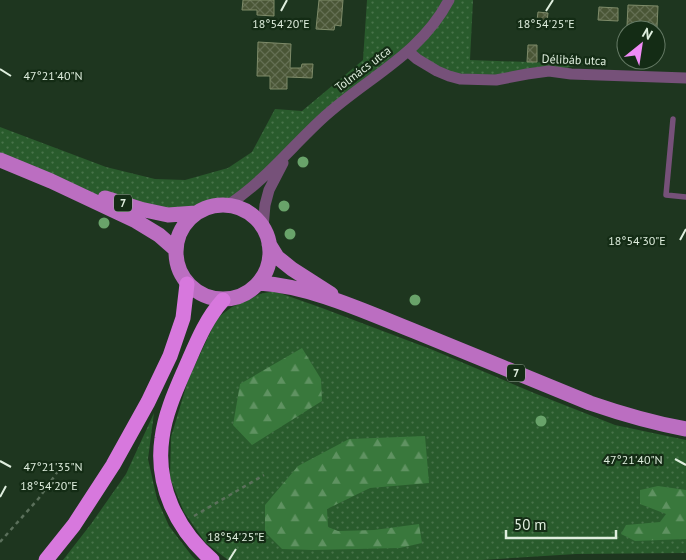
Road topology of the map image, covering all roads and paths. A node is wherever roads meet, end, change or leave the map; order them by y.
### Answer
1 (449, 0) edge
2 (408, 52) junction
3 (686, 78) edge
4 (673, 119) dead end
5 (288, 154) junction
6 (0, 160) edge
7 (51, 181) junction
8 (686, 197) edge
9 (228, 205) junction
10 (196, 213) junction
11 (263, 227) junction
12 (269, 244) junction
13 (175, 249) junction
14 (259, 283) junction
15 (187, 284) junction
16 (224, 300) junction
17 (350, 305) junction
18 (686, 430) edge
19 (63, 464) dead end
20 (264, 475) dead end
21 (181, 524) junction
22 (0, 542) edge
23 (46, 560) edge
24 (212, 560) edge

1 - 2 street, Tolmács utca
2 - 3 street, Délibáb utca
2 - 5 street, Tolmács utca
4 - 8 lane
5 - 9 street, Tolmács utca
5 - 11 street, Tolmács utca
6 - 7 main road, 7
7 - 10 main road, 7
7 - 13 main road, 7
9 - 10 main road, 7
9 - 11 main road, 7
10 - 13 main road
11 - 12 main road, 7
12 - 14 main road, 7
12 - 17 main road, 7
13 - 15 main road
14 - 16 main road
14 - 17 main road, 7
15 - 16 main road
15 - 23 highway
16 - 21 highway
17 - 18 main road, 7
19 - 22 path
20 - 21 path
21 - 24 highway

